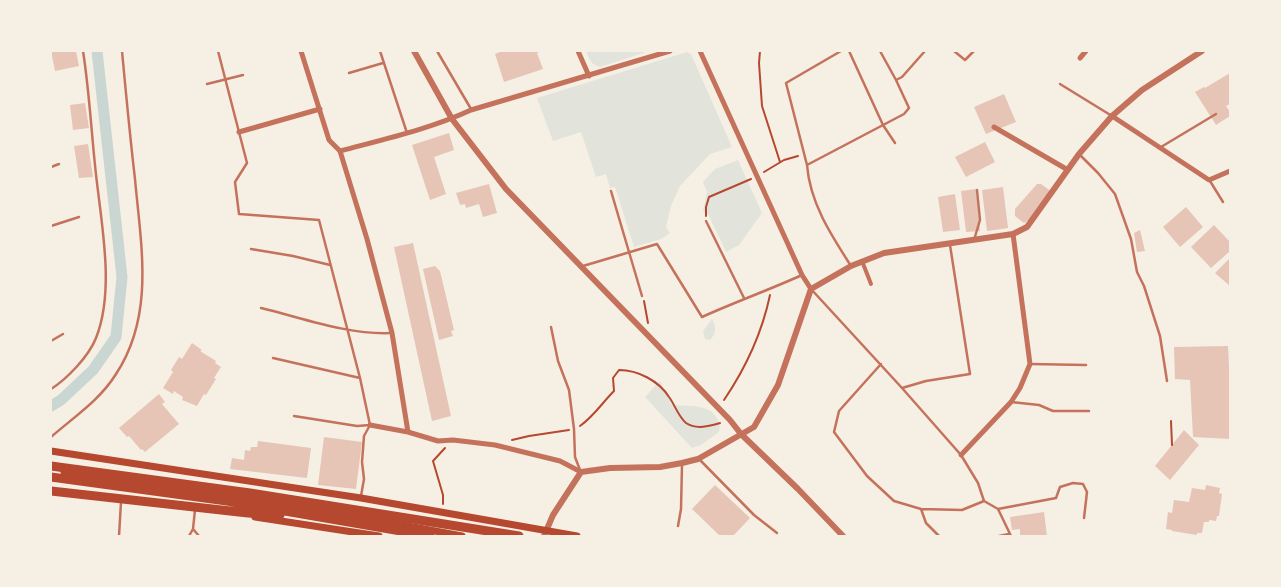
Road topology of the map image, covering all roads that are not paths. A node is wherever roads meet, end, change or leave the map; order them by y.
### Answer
1 (83, 51) edge
2 (122, 51) edge
3 (218, 51) edge
4 (301, 51) edge
5 (380, 51) edge
6 (414, 51) edge
7 (437, 51) edge
8 (578, 51) edge
9 (670, 51) edge
10 (700, 51) edge
11 (841, 51) edge
12 (848, 51) edge
13 (880, 51) edge
14 (925, 51) edge
15 (954, 51) edge
16 (974, 51) edge
17 (1086, 51) edge
18 (1202, 51) edge
19 (1080, 58) dead end
20 (383, 63) junction
21 (349, 73) dead end
22 (243, 75) dead end
23 (589, 76) junction
24 (225, 79) junction
25 (896, 80) junction
26 (207, 84) dead end
27 (1060, 84) dead end
28 (320, 109) junction
29 (472, 110) junction
30 (1216, 114) dead end
31 (1112, 116) junction
32 (452, 119) junction
33 (883, 125) junction
34 (994, 127) dead end
35 (239, 132) junction
36 (407, 133) junction
37 (895, 143) dead end
38 (1160, 148) junction
39 (340, 151) junction
40 (1079, 154) junction
41 (59, 164) dead end
42 (807, 165) junction
43 (51, 167) edge
44 (1068, 170) junction
45 (1230, 171) edge
46 (1209, 180) junction
47 (977, 190) dead end
48 (611, 191) dead end
49 (1223, 202) dead end
50 (79, 217) dead end
51 (706, 221) road end
52 (51, 226) edge
53 (1014, 234) junction
54 (974, 240) junction
55 (950, 244) junction
56 (252, 249) dead end
57 (631, 253) junction
58 (862, 261) junction
59 (330, 266) junction
60 (851, 266) junction
61 (580, 267) junction
62 (802, 275) junction
63 (871, 284) dead end
64 (811, 289) junction
65 (642, 296) road end
66 (744, 298) junction
67 (261, 308) dead end
68 (551, 327) dead end
69 (347, 330) junction
70 (392, 333) junction
71 (63, 334) dead end
72 (51, 341) edge
73 (273, 358) dead end
74 (881, 364) junction
75 (1030, 364) junction
76 (1086, 365) dead end
77 (360, 378) junction
78 (1167, 381) dead end
79 (902, 388) junction
80 (51, 389) edge
81 (1011, 402) junction
82 (1088, 411) dead end
83 (294, 416) dead end
84 (370, 425) junction
85 (408, 432) junction
86 (741, 434) junction
87 (51, 437) edge
88 (51, 451) edge
89 (961, 455) junction
90 (698, 459) junction
91 (682, 463) junction
92 (51, 466) edge
93 (51, 470) edge
94 (580, 472) junction
95 (51, 477) edge
96 (51, 490) edge
97 (122, 498) junction
98 (361, 498) junction
99 (984, 501) junction
100 (195, 508) junction
101 (921, 509) junction
102 (998, 509) junction
103 (322, 518) junction
104 (1084, 518) dead end
105 (678, 526) dead end
106 (193, 530) junction
107 (544, 533) edge
108 (777, 533) dead end
109 (1010, 535) edge
110 (119, 536) edge
111 (190, 536) edge
112 (199, 536) edge
113 (379, 536) edge
114 (430, 536) edge
115 (462, 536) edge
116 (519, 536) edge
117 (577, 536) edge
118 (843, 536) edge
119 (939, 536) edge
120 (999, 536) edge

1 - 80 lane
2 - 87 lane
3 - 24 lane
4 - 28 street
5 - 20 lane
6 - 32 street
7 - 29 lane
8 - 23 street
9 - 23 street
10 - 62 street
11 - 42 lane
12 - 33 lane
13 - 25 lane
14 - 25 lane
15 - 16 lane
17 - 19 street
18 - 31 street
20 - 21 lane
20 - 36 lane
22 - 24 lane
23 - 29 street
24 - 26 lane
24 - 35 lane
25 - 33 lane
27 - 31 lane
28 - 35 street
28 - 39 street
29 - 32 street
30 - 38 lane
31 - 38 street
31 - 40 street
32 - 36 street
32 - 61 street
33 - 37 lane
33 - 42 lane
34 - 44 street
35 - 59 lane
36 - 39 street
38 - 46 street
39 - 70 street
40 - 44 street
40 - 78 lane
41 - 43 lane
42 - 60 lane
44 - 53 street
45 - 46 street
46 - 49 lane
47 - 54 lane
48 - 57 lane
50 - 52 lane
51 - 66 lane
53 - 54 street
53 - 75 street
54 - 55 street
55 - 58 street
55 - 79 lane
56 - 59 lane
57 - 61 lane
57 - 65 lane
57 - 66 lane
58 - 60 street
58 - 63 street
59 - 69 lane
60 - 64 street
61 - 86 street
62 - 64 street
62 - 66 lane
64 - 74 lane
64 - 86 street
67 - 69 lane
68 - 94 lane
69 - 70 lane
69 - 77 lane
70 - 85 street
71 - 72 lane
73 - 77 lane
74 - 79 lane
74 - 101 lane
75 - 76 lane
75 - 81 street
77 - 84 lane
79 - 89 lane
81 - 82 lane
81 - 89 street
83 - 84 lane
84 - 85 street
84 - 98 lane
85 - 94 street
86 - 90 street
86 - 118 street
88 - 98 main road
89 - 99 lane
90 - 91 street
90 - 108 lane
91 - 94 street
91 - 105 lane
92 - 116 highway
93 - 115 main road
94 - 107 street
95 - 103 highway
96 - 97 main road
96 - 103 highway
97 - 100 main road
97 - 110 lane
98 - 107 main road
99 - 101 lane
99 - 102 lane
100 - 106 lane
100 - 113 main road
101 - 119 lane
102 - 104 lane
102 - 109 lane
103 - 114 highway
106 - 111 lane
106 - 112 lane
107 - 117 main road
109 - 120 lane

